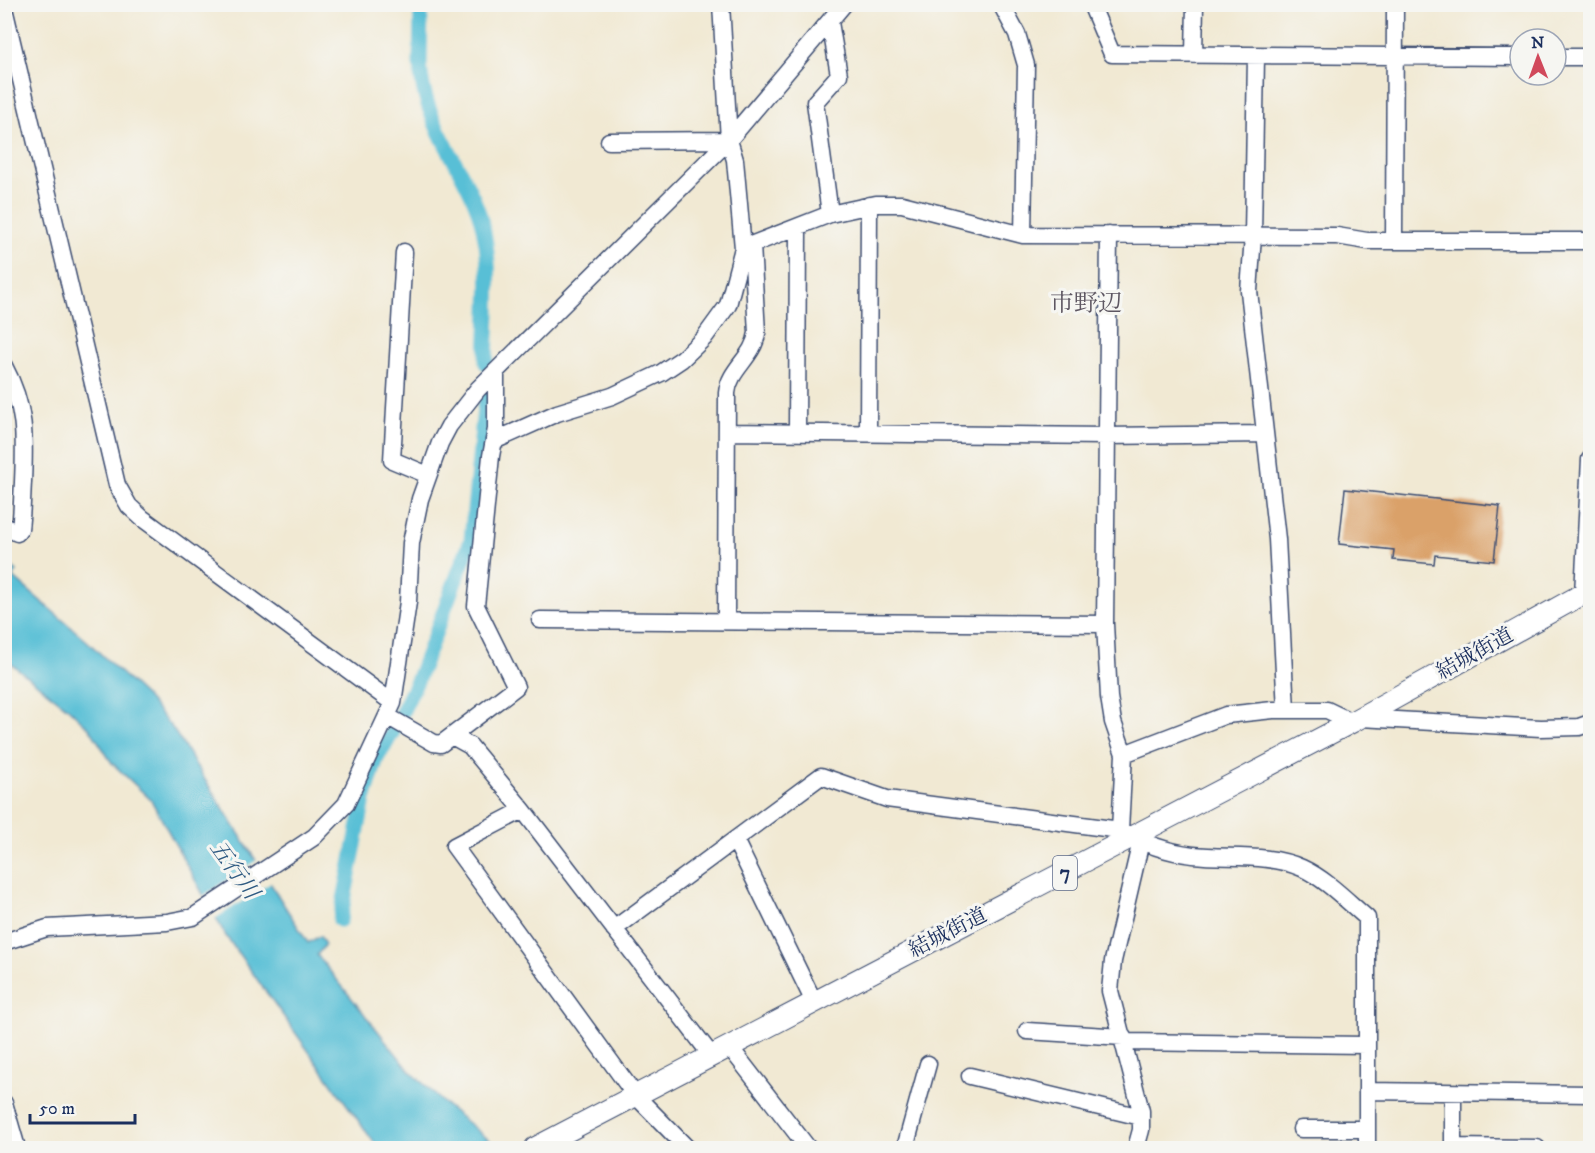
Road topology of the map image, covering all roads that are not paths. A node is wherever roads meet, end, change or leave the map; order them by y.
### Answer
1 (721, 4) edge
2 (844, 4) edge
3 (1001, 4) edge
4 (1091, 4) edge
5 (1195, 4) edge
6 (1395, 4) edge
7 (4, 8) edge
8 (830, 22) junction
9 (1194, 55) junction
10 (1256, 56) junction
11 (1394, 57) junction
12 (1508, 57) edge
13 (1568, 57) edge
14 (1590, 57) edge
15 (729, 140) junction
16 (609, 141) dead end
17 (869, 205) junction
18 (830, 214) junction
19 (798, 227) junction
20 (1023, 235) junction
21 (1109, 235) junction
22 (1253, 236) junction
23 (1394, 241) junction
24 (1590, 241) edge
25 (748, 247) junction
26 (404, 252) dead end
27 (4, 366) edge
28 (496, 371) junction
29 (727, 432) junction
30 (797, 432) junction
31 (868, 433) junction
32 (1265, 434) junction
33 (1107, 436) junction
34 (494, 441) junction
35 (1590, 459) edge
36 (428, 475) junction
37 (4, 526) edge
38 (1587, 592) edge
39 (540, 620) dead end
40 (726, 621) junction
41 (1105, 624) junction
42 (390, 709) junction
43 (1286, 710) junction
44 (1356, 720) junction
45 (1590, 723) edge
46 (453, 736) junction
47 (1124, 754) junction
48 (523, 810) junction
49 (1131, 836) junction
50 (735, 840) junction
51 (614, 929) junction
52 (4, 942) edge
53 (814, 1002) junction
54 (1028, 1031) dead end
55 (1124, 1040) junction
56 (1367, 1045) junction
57 (720, 1050) junction
58 (928, 1064) dead end
59 (970, 1076) dead end
60 (1367, 1091) junction
61 (1453, 1093) junction
62 (1590, 1094) edge
63 (635, 1095) junction
64 (6, 1113) edge
65 (1141, 1117) junction
66 (1301, 1129) dead end
67 (1367, 1129) junction
68 (1454, 1148) edge
69 (17, 1149) edge
70 (535, 1149) edge
71 (687, 1149) edge
72 (808, 1149) edge
73 (905, 1149) edge
74 (1136, 1149) edge
75 (1367, 1149) edge
76 (1537, 1149) edge

1 - 15 street
2 - 8 street
3 - 20 street
4 - 9 street
5 - 9 street
6 - 11 street
7 - 42 street
8 - 15 street
8 - 18 street
9 - 10 street
10 - 11 street
10 - 22 street
11 - 12 street
11 - 23 street
13 - 14 street
15 - 16 street
15 - 25 street
15 - 28 street
17 - 18 street
17 - 20 street
17 - 31 street
18 - 19 street
19 - 25 street
19 - 30 street
20 - 21 street
21 - 22 street
21 - 33 street
22 - 23 street
22 - 32 street
23 - 24 street
25 - 29 street
25 - 34 street
26 - 36 street
27 - 37 street
28 - 34 street
28 - 36 street
29 - 30 street
29 - 40 street
30 - 31 street
31 - 33 street
32 - 33 street
32 - 43 street
33 - 41 street
34 - 46 street
35 - 38 street
36 - 42 street
38 - 44 main road, 結城街道 / 7
39 - 40 street
40 - 41 street
41 - 47 street
42 - 46 street
42 - 52 street
43 - 44 street
43 - 47 street
44 - 45 street
44 - 49 main road, 結城街道 / 7
46 - 48 street
47 - 49 street
48 - 51 street
48 - 63 street
49 - 50 street
49 - 53 main road, 結城街道 / 7
49 - 55 street
49 - 56 street
50 - 51 street
50 - 53 street
51 - 57 street
53 - 57 main road, 結城街道 / 7
54 - 55 street
55 - 56 street
55 - 65 street
56 - 60 street
57 - 63 main road, 結城街道 / 7
57 - 72 street
58 - 73 street
59 - 65 street
60 - 61 street
60 - 67 street
61 - 62 street
61 - 68 street
63 - 70 main road, 結城街道 / 7
63 - 71 street
64 - 69 street
65 - 74 street
66 - 67 street
67 - 75 street
68 - 76 street

